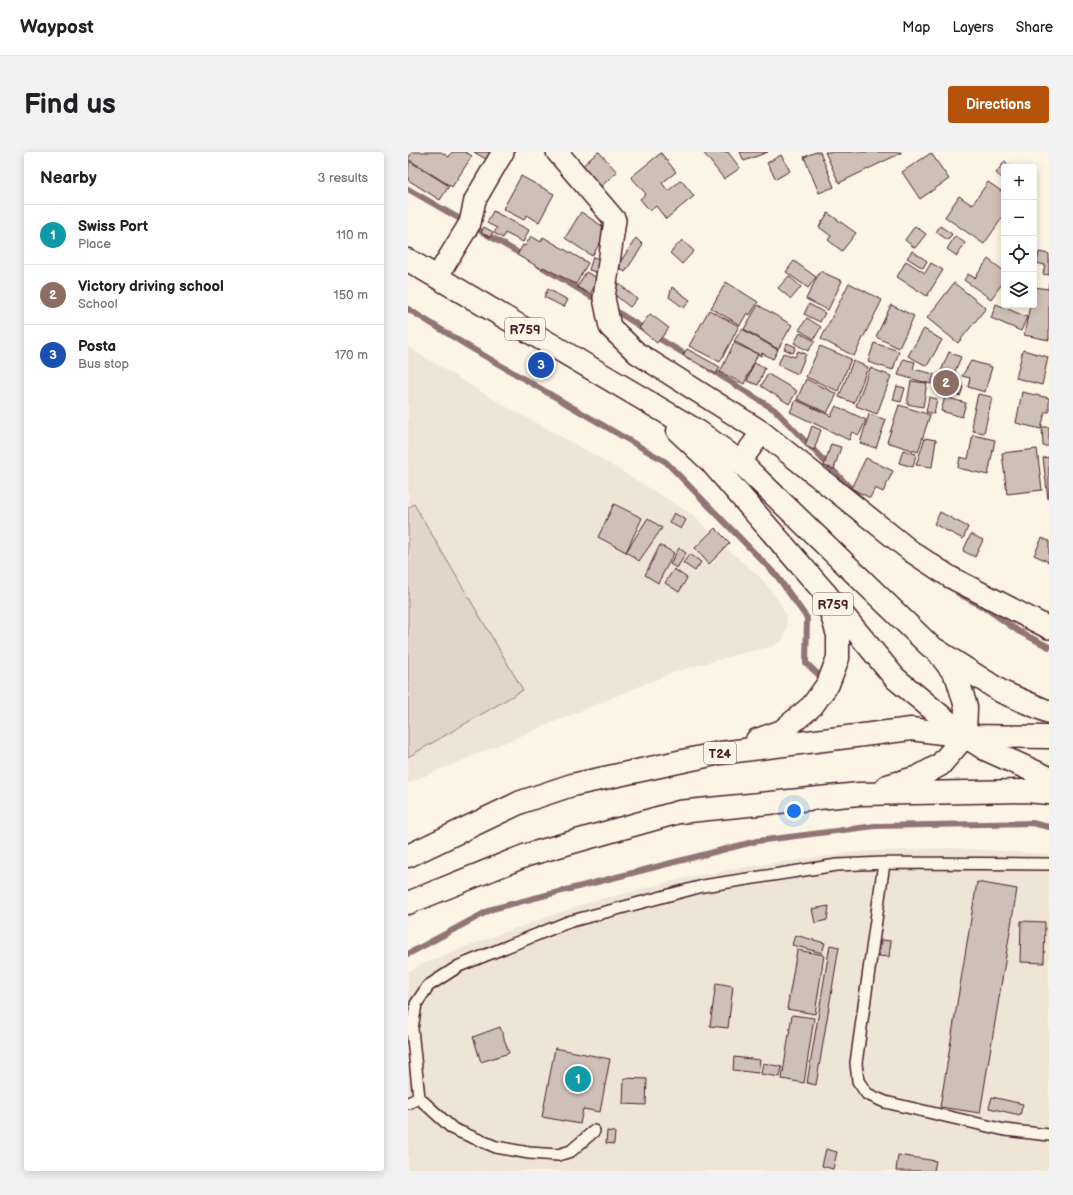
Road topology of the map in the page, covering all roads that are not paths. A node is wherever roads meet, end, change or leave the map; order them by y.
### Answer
1 (502, 152) edge
2 (557, 152) edge
3 (408, 260) edge
4 (437, 277) junction
5 (642, 398) junction
6 (762, 432) junction
7 (740, 462) junction
8 (825, 593) junction
9 (1049, 628) edge
10 (938, 652) junction
11 (1049, 712) edge
12 (965, 736) junction
13 (1049, 737) edge
14 (720, 753) junction
15 (1049, 778) edge
16 (1049, 793) edge
17 (859, 794) junction
18 (408, 856) edge
19 (884, 863) junction
20 (1049, 864) edge
21 (408, 903) edge
22 (419, 1098) junction
23 (408, 1103) edge
24 (594, 1131) dead end
25 (1049, 1135) edge

1 - 4 street
2 - 6 street
3 - 4 main road, R759
4 - 5 main road, R759
5 - 7 main road, R759
5 - 8 main road, R759
6 - 7 street
6 - 9 street
7 - 10 main road, R759
8 - 12 main road, R759
8 - 14 main road
10 - 11 main road, R759
10 - 12 main road
12 - 13 main road, T24
12 - 14 main road, T24
12 - 15 main road, R759
12 - 17 main road
14 - 18 main road, T24
16 - 17 main road
17 - 21 main road
19 - 20 lane
19 - 22 lane
19 - 25 lane
22 - 23 lane
22 - 24 lane

